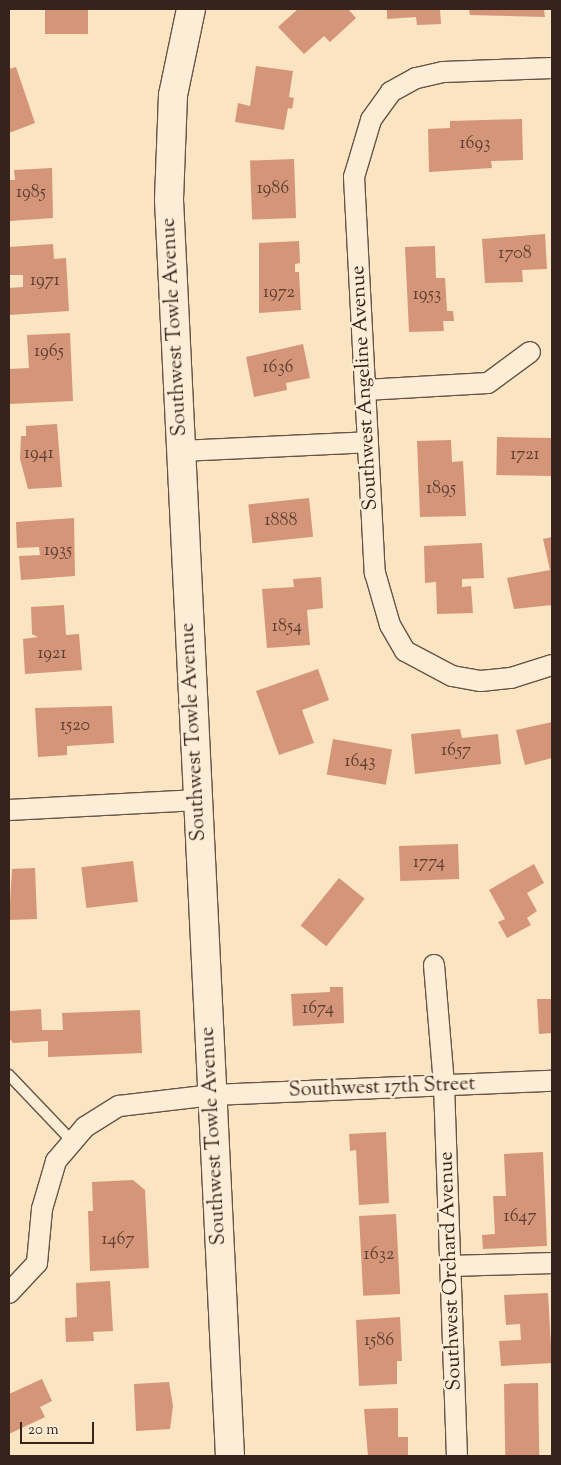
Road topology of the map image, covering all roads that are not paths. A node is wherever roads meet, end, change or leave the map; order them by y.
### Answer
1 (191, 9) edge
2 (552, 68) edge
3 (530, 352) dead end
4 (365, 390) junction
5 (368, 442) junction
6 (180, 450) junction
7 (552, 665) edge
8 (198, 800) junction
9 (9, 810) edge
10 (434, 965) dead end
11 (9, 1075) edge
12 (552, 1082) edge
13 (444, 1085) junction
14 (212, 1095) junction
15 (71, 1140) junction
16 (552, 1263) edge
17 (451, 1266) junction
18 (9, 1293) edge
19 (230, 1456) edge
20 (457, 1456) edge

1 - 6 main road, Southwest Towle Avenue
2 - 4 street, Southwest Angeline Avenue
3 - 4 street
4 - 5 street, Southwest Angeline Avenue
5 - 6 street
5 - 7 street, Southwest Angeline Avenue
6 - 8 main road, Southwest Towle Avenue
8 - 9 street
8 - 14 main road, Southwest Towle Avenue
10 - 13 street, Southwest Orchard Avenue
11 - 15 lane
12 - 13 street, Southwest 17th Street
13 - 14 street, Southwest 17th Street
13 - 17 street, Southwest Orchard Avenue
14 - 15 street, Southwest 17th Street
14 - 19 main road, Southwest Towle Avenue
15 - 18 street, Southwest 17th Street
16 - 17 street
17 - 20 street, Southwest Orchard Avenue

